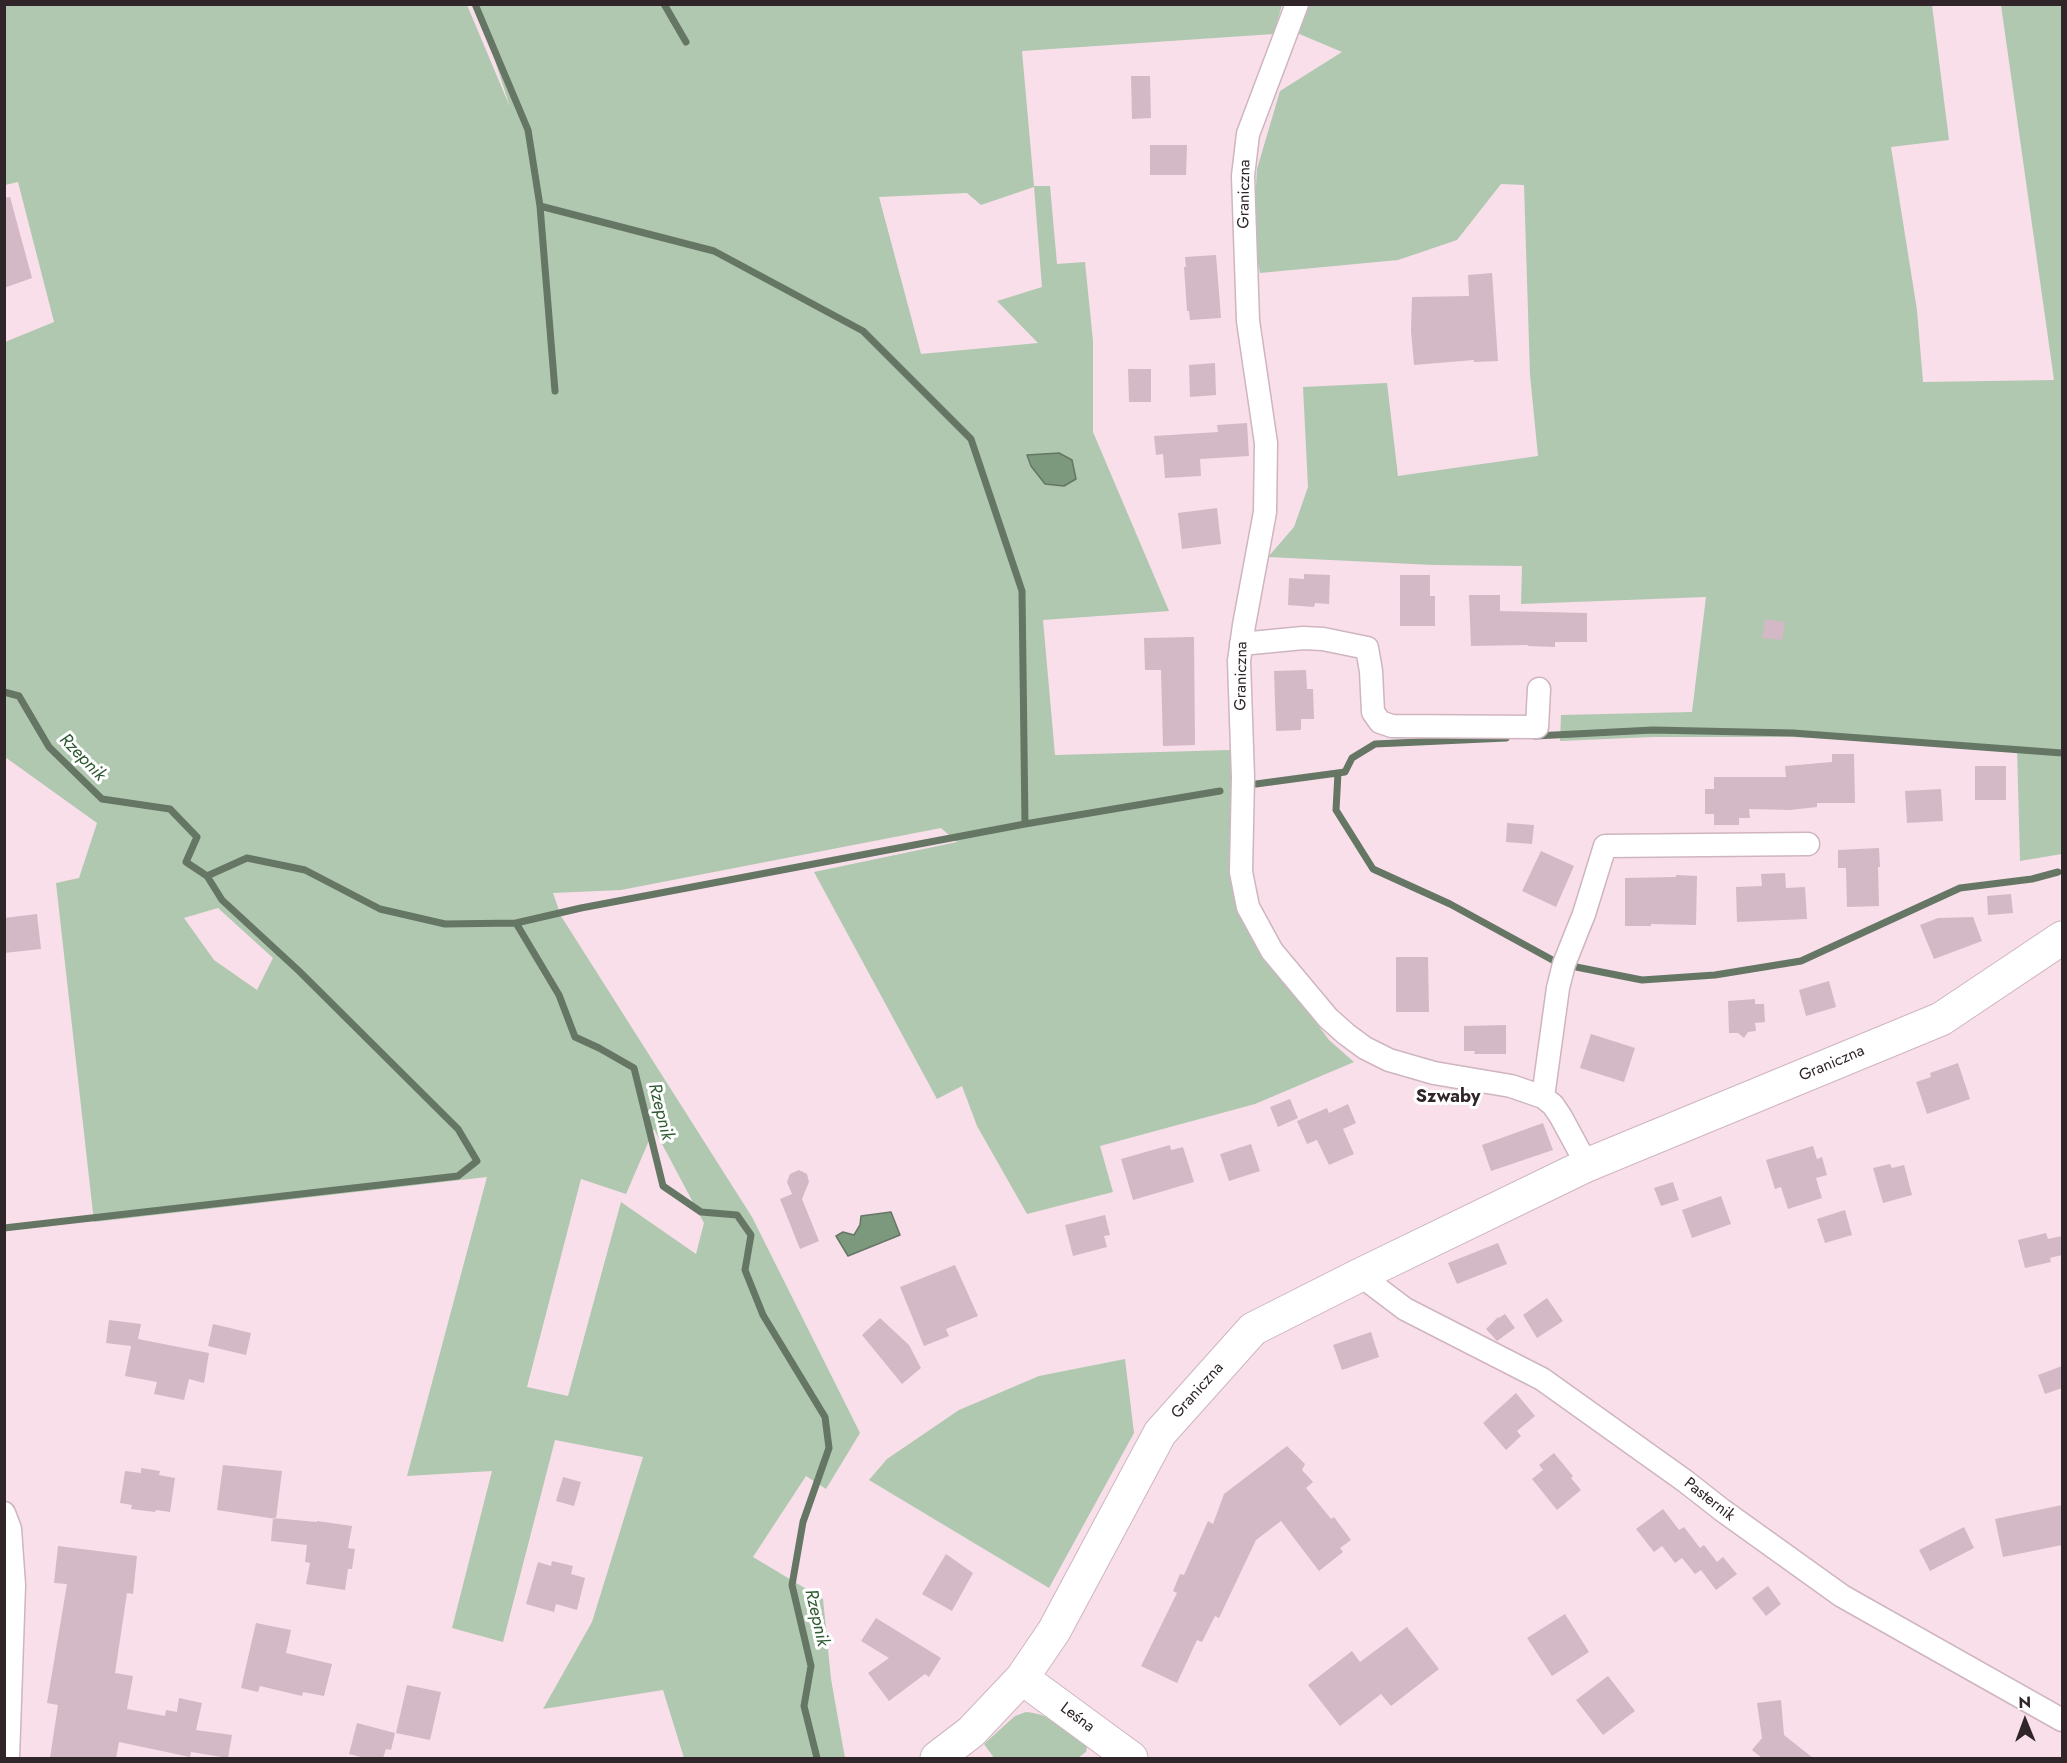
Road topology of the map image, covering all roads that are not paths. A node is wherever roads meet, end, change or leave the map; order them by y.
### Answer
1 (1297, 4) edge
2 (1241, 644) junction
3 (1539, 689) dead end
4 (1808, 844) dead end
5 (2062, 938) edge
6 (1544, 1097) junction
7 (1587, 1165) junction
8 (1360, 1275) junction
9 (4, 1513) edge
10 (1022, 1678) junction
11 (2062, 1720) edge
12 (8, 1758) edge
13 (937, 1758) edge
14 (1131, 1758) edge

1 - 2 street, Graniczna
2 - 3 street
2 - 6 street, Graniczna
4 - 6 street
5 - 7 street, Graniczna
6 - 7 street
7 - 8 street, Graniczna
8 - 10 street, Graniczna
8 - 11 street, Pasternik
9 - 12 street
10 - 13 street, Graniczna
10 - 14 street, Leśna

